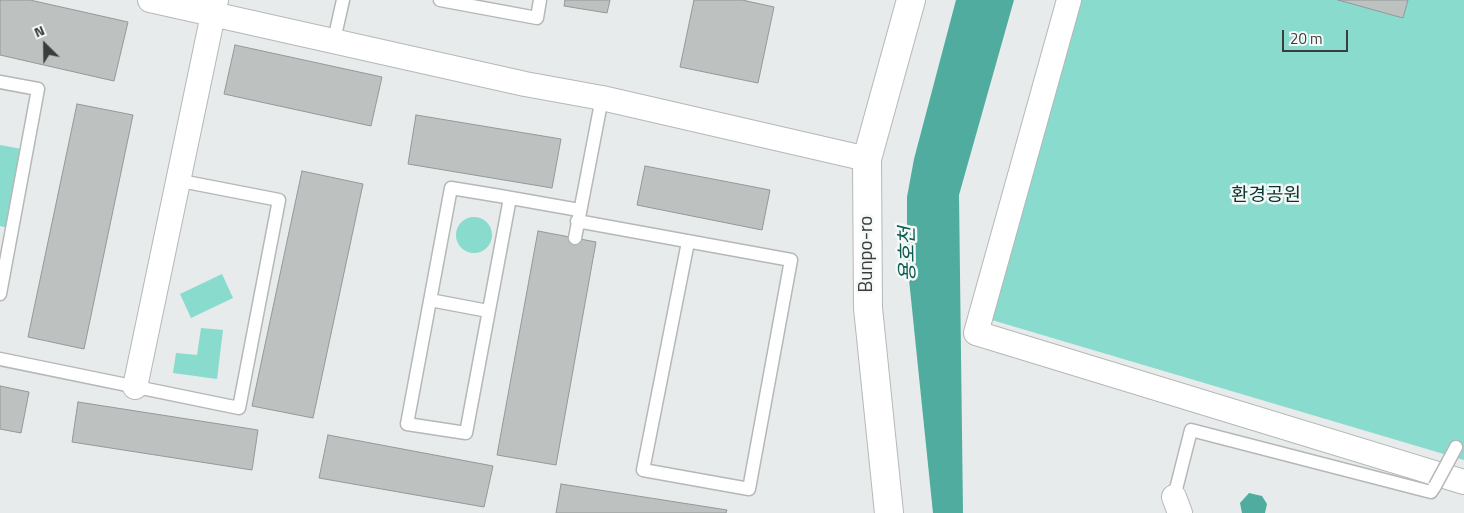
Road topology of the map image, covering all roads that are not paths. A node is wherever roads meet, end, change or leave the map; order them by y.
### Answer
1 (150, 0) edge
2 (343, 0) edge
3 (440, 0) edge
4 (540, 0) edge
5 (911, 0) edge
6 (1068, 0) edge
7 (214, 7) edge
8 (334, 40) junction
9 (0, 82) edge
10 (602, 98) junction
11 (867, 159) junction
12 (176, 180) junction
13 (510, 198) junction
14 (578, 215) junction
15 (6, 227) edge
16 (575, 238) dead end
17 (688, 242) junction
18 (1, 286) edge
19 (430, 300) junction
20 (488, 311) junction
21 (0, 359) edge
22 (135, 387) junction
23 (1456, 447) dead end
24 (1464, 482) edge
25 (1177, 505) edge
26 (886, 507) edge

1 - 7 street
2 - 8 lane
3 - 4 lane
5 - 11 main road, Bunpo-ro
6 - 24 street
7 - 8 street
7 - 12 street
8 - 10 street
9 - 15 lane
10 - 11 street
10 - 14 lane
11 - 26 main road, Bunpo-ro
12 - 22 street
12 - 22 lane
13 - 14 lane
13 - 19 lane
13 - 20 lane
14 - 16 lane
14 - 17 lane
15 - 18 lane
17 - 17 lane
19 - 20 lane
19 - 20 lane
21 - 22 lane
23 - 25 lane, bridge

